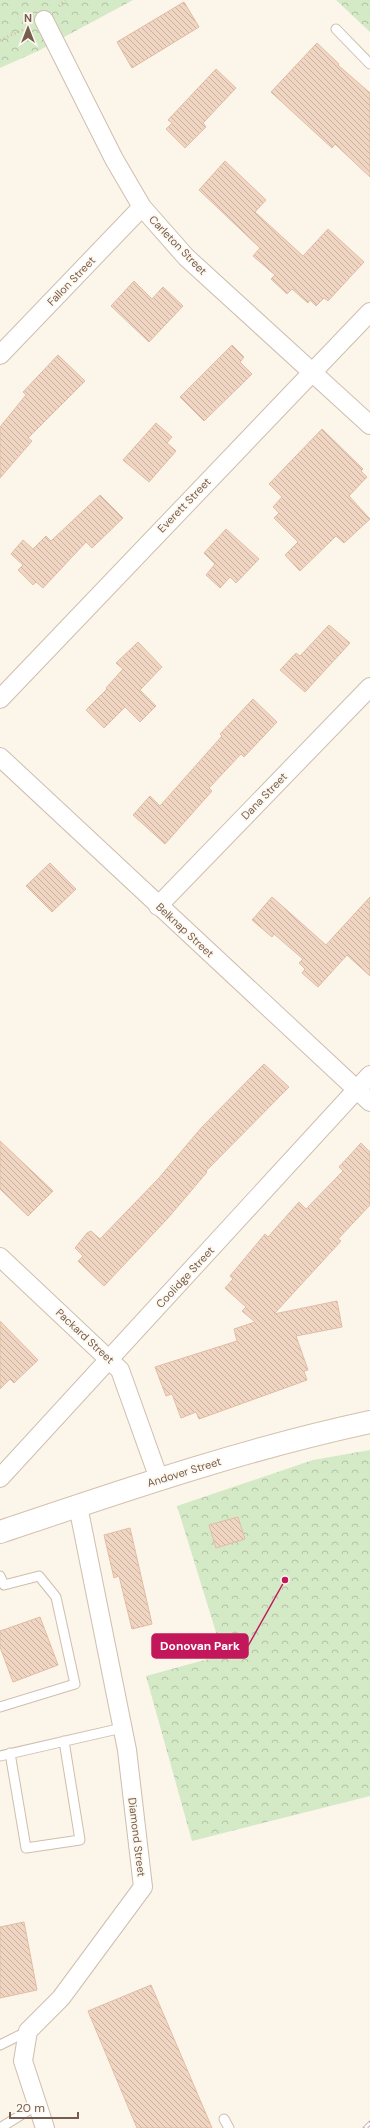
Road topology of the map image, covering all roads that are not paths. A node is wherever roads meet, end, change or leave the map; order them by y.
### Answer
1 (44, 20) dead end
2 (336, 29) dead end
3 (370, 64) edge
4 (142, 207) junction
5 (370, 312) edge
6 (0, 355) edge
7 (312, 371) junction
8 (370, 425) edge
9 (370, 687) edge
10 (0, 699) edge
11 (0, 758) edge
12 (158, 906) junction
13 (370, 1075) edge
14 (357, 1090) junction
15 (370, 1102) edge
16 (0, 1257) edge
17 (110, 1359) junction
18 (370, 1422) edge
19 (0, 1478) edge
20 (160, 1479) junction
21 (78, 1506) junction
22 (0, 1532) edge
23 (1, 1582) edge
24 (0, 1707) edge
25 (122, 1728) junction
26 (64, 1741) junction
27 (10, 1753) junction
28 (0, 1756) edge
29 (28, 2031) junction
30 (0, 2045) edge
31 (37, 2105) junction
32 (224, 2119) dead end
33 (0, 2128) edge
34 (45, 2128) edge
35 (229, 2128) edge

1 - 4 street, Carleton Street
2 - 3 lane
4 - 6 street, Fallon Street
4 - 7 street, Carleton Street
5 - 7 street, Everett Street
7 - 8 street, Carleton Street
7 - 10 street, Everett Street
9 - 12 street, Dana Street
11 - 12 street, Belknap Street
12 - 14 street, Belknap Street
13 - 14 street, Coolidge Street
14 - 15 street, Belknap Street
14 - 17 street, Coolidge Street
16 - 17 street, Packard Street
17 - 19 street, Coolidge Street
17 - 20 street, Packard Street
18 - 20 main road, Andover Street
20 - 21 main road, Andover Street
21 - 22 main road, Andover Street
21 - 25 street, Diamond Street
23 - 24 lane
25 - 26 lane
25 - 29 street, Diamond Street
26 - 27 lane
26 - 27 lane
27 - 28 lane
29 - 30 lane
29 - 31 street
31 - 33 lane
31 - 34 street
32 - 35 lane

